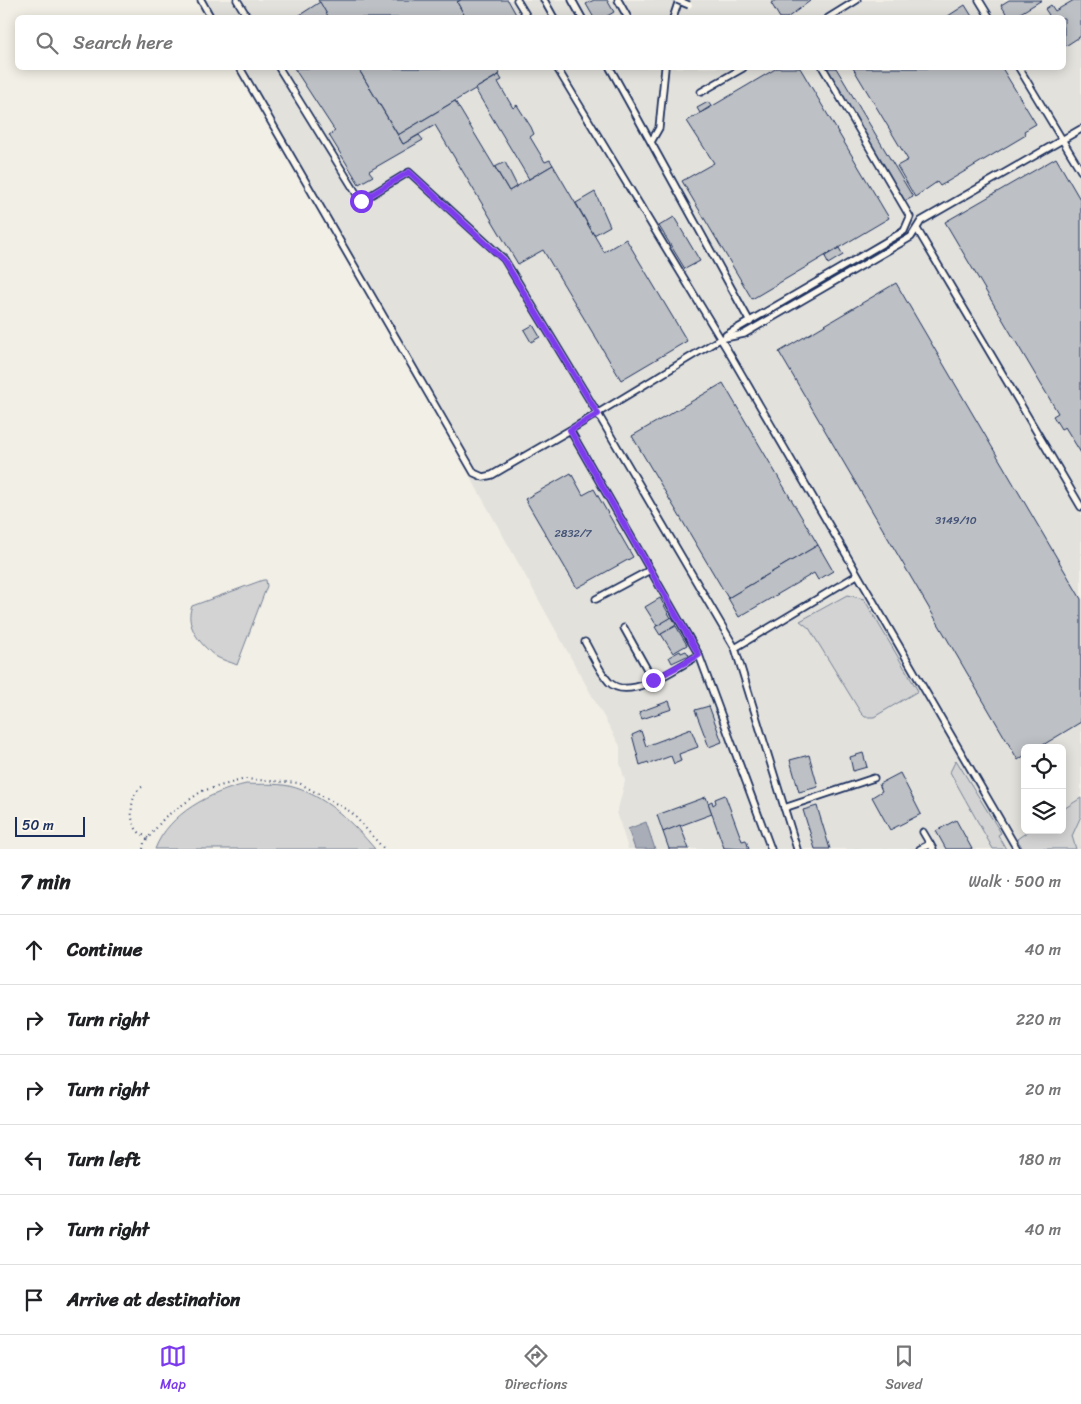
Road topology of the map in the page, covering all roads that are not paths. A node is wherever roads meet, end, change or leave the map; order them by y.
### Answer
1 (201, 0) edge
2 (237, 0) edge
3 (517, 0) edge
4 (544, 0) edge
5 (572, 0) edge
6 (618, 0) edge
7 (678, 0) edge
8 (857, 0) edge
9 (979, 0) edge
10 (689, 4) dead end
11 (209, 15) edge
12 (246, 15) edge
13 (526, 15) edge
14 (552, 15) edge
15 (580, 15) edge
16 (626, 15) edge
17 (674, 15) edge
18 (833, 15) edge
19 (988, 15) edge
20 (241, 70) edge
21 (279, 70) edge
22 (558, 70) edge
23 (611, 70) edge
24 (665, 70) edge
25 (740, 70) edge
26 (824, 70) edge
27 (1020, 70) edge
28 (701, 92) dead end
29 (1081, 129) edge
30 (1062, 140) junction
31 (651, 142) junction
32 (1081, 171) edge
33 (917, 228) junction
34 (750, 322) junction
35 (720, 339) junction
36 (598, 414) junction
37 (570, 430) junction
38 (1081, 507) edge
39 (650, 570) junction
40 (857, 575) junction
41 (596, 599) dead end
42 (624, 628) dead end
43 (585, 642) dead end
44 (735, 648) junction
45 (699, 655) junction
46 (653, 680) junction
47 (874, 778) dead end
48 (784, 808) junction
49 (923, 832) dead end
50 (932, 846) edge
51 (771, 849) edge
52 (797, 849) edge
53 (920, 849) edge
54 (1017, 849) edge

1 - 11 lane
2 - 12 lane
3 - 13 lane
4 - 14 lane
5 - 15 lane
6 - 16 lane
7 - 10 lane, bridge
7 - 17 lane
8 - 18 lane
9 - 19 lane
20 - 37 lane
21 - 36 lane
22 - 35 lane
23 - 31 lane
24 - 31 lane
25 - 28 lane
26 - 34 lane
27 - 30 lane
29 - 30 lane
30 - 32 lane
30 - 33 lane
31 - 34 lane
33 - 35 lane
33 - 38 lane
34 - 35 lane
35 - 36 lane
35 - 40 lane
36 - 37 lane
36 - 44 lane
37 - 39 lane
39 - 41 lane
39 - 45 lane
40 - 44 lane
40 - 54 lane
42 - 46 lane
43 - 46 lane
44 - 48 lane
45 - 46 lane
45 - 51 lane
47 - 48 lane
48 - 52 lane
49 - 50 lane
50 - 53 lane

